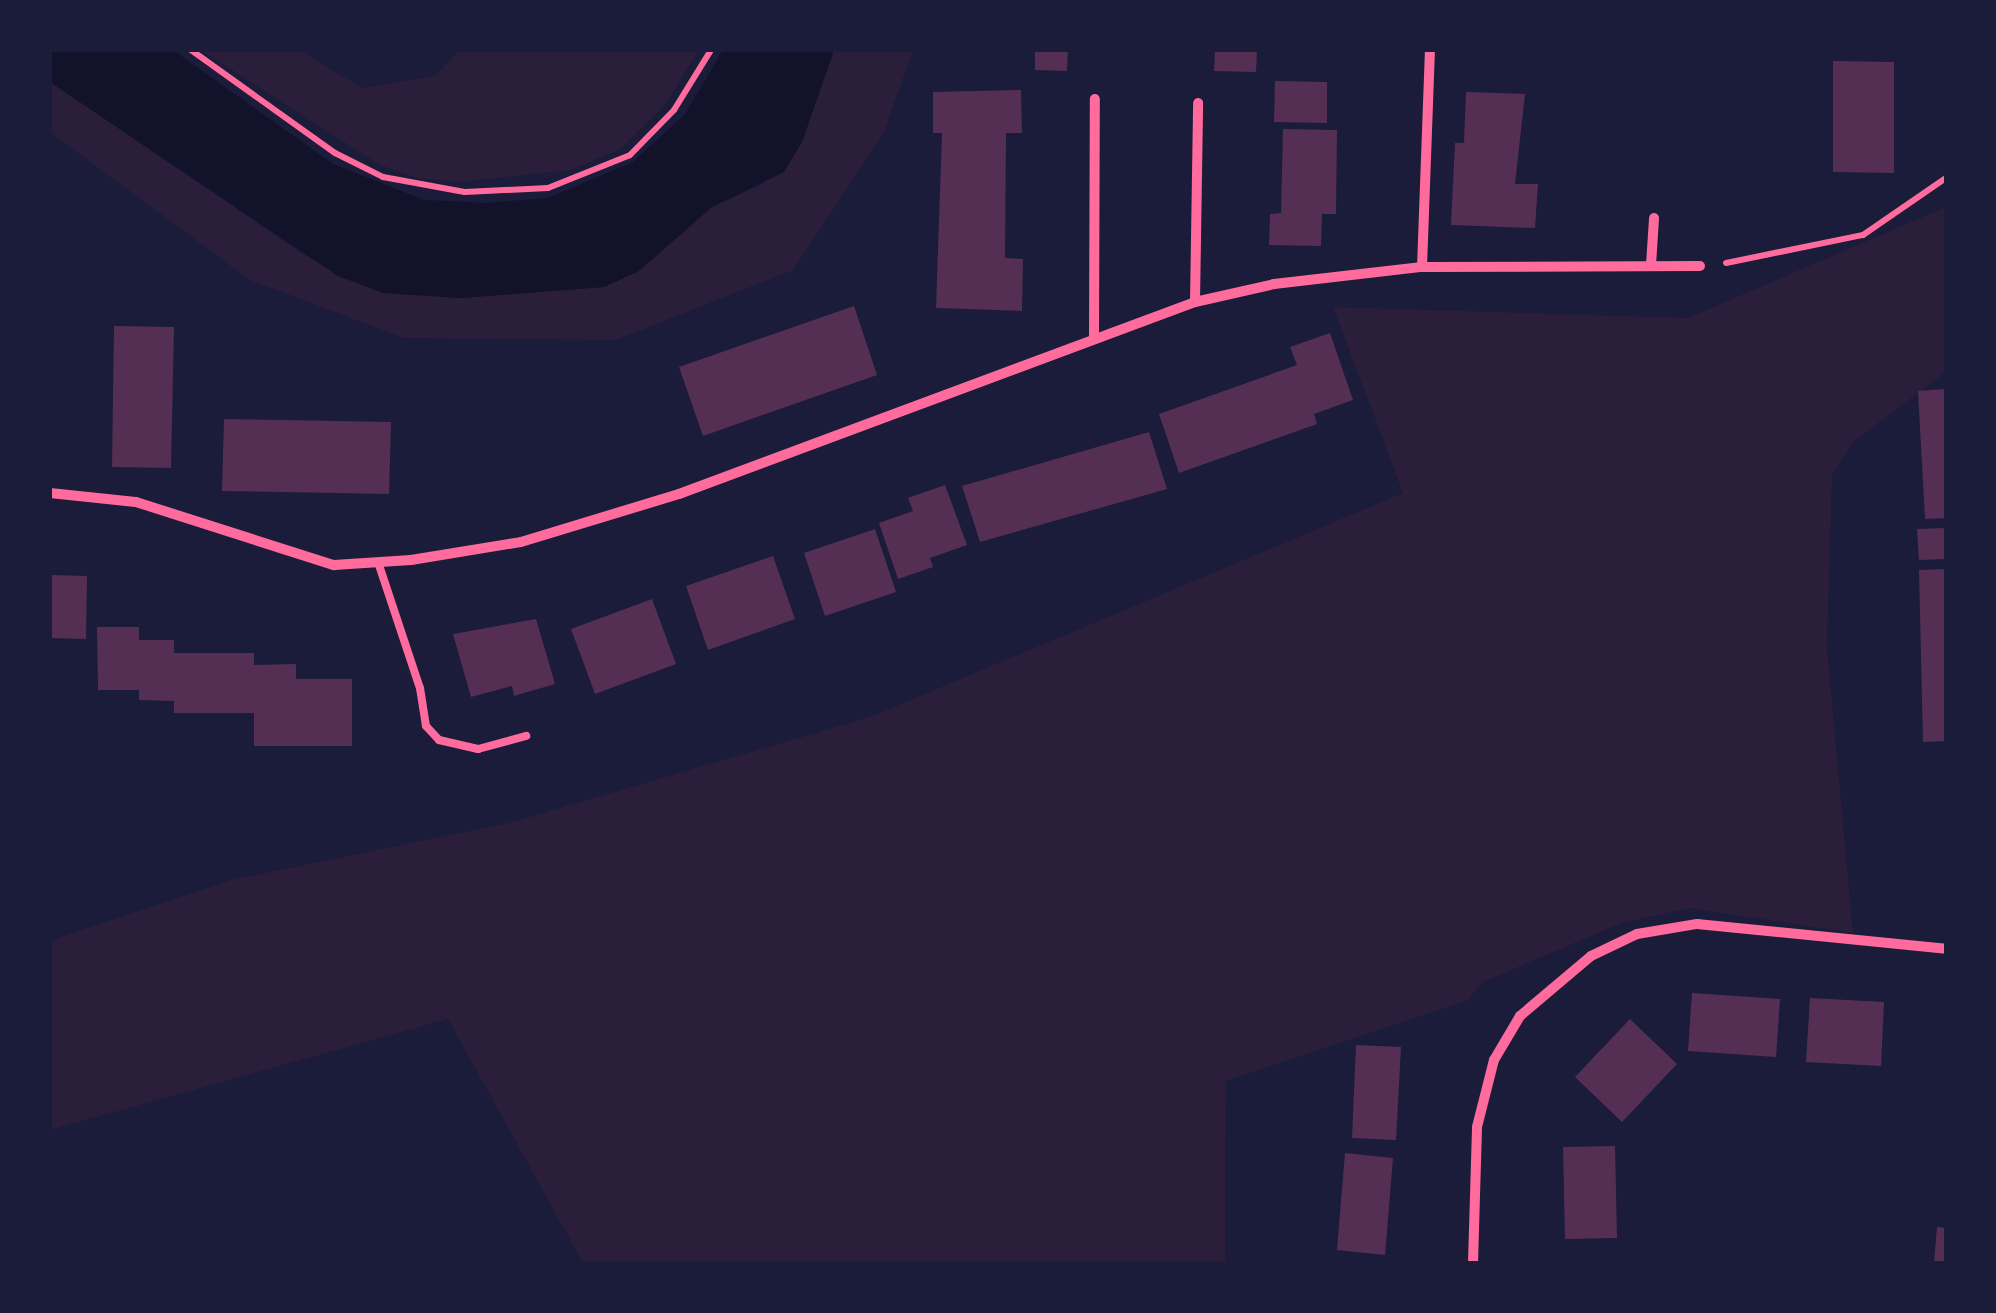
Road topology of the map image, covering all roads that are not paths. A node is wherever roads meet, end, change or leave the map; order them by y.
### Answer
1 (1430, 50) edge
2 (1095, 99) dead end
3 (1198, 103) dead end
4 (1654, 218) dead end
5 (1651, 265) junction
6 (1700, 266) road end
7 (1422, 267) junction
8 (1194, 302) junction
9 (1094, 338) junction
10 (50, 493) edge
11 (378, 562) junction
12 (526, 736) dead end
13 (1946, 948) edge
14 (1473, 1263) edge

1 - 7 street
2 - 9 street
3 - 8 street
4 - 5 street
5 - 6 street
5 - 7 street
7 - 8 street
8 - 9 street
9 - 11 street
10 - 11 street
11 - 12 lane
13 - 14 street

